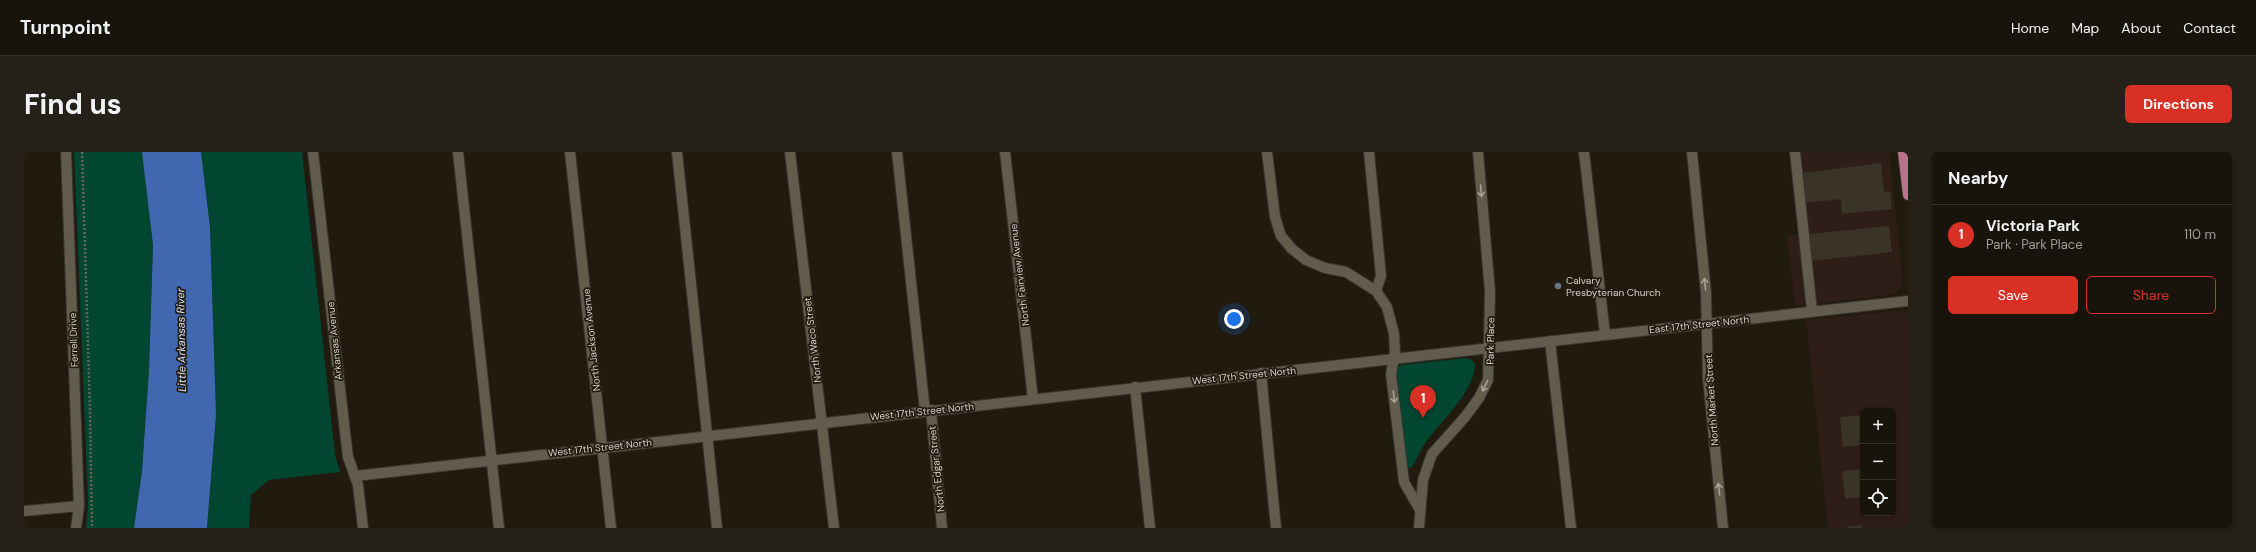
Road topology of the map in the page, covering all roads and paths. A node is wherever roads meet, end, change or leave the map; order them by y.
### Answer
1 (66, 152) edge
2 (82, 152) edge
3 (313, 152) edge
4 (458, 152) edge
5 (570, 152) edge
6 (677, 152) edge
7 (790, 152) edge
8 (897, 152) edge
9 (1005, 152) edge
10 (1268, 152) edge
11 (1370, 152) edge
12 (1478, 152) edge
13 (1584, 152) edge
14 (1692, 152) edge
15 (1795, 152) edge
16 (1903, 152) edge
17 (1908, 194) edge
18 (1376, 291) junction
19 (1908, 301) edge
20 (1812, 311) junction
21 (1707, 323) junction
22 (1605, 334) junction
23 (1550, 341) junction
24 (1490, 347) junction
25 (1394, 358) junction
26 (1261, 373) junction
27 (1134, 387) junction
28 (1033, 399) junction
29 (928, 410) junction
30 (822, 423) junction
31 (707, 435) junction
32 (602, 447) junction
33 (492, 460) junction
34 (355, 476) junction
35 (79, 506) junction
36 (1420, 510) junction
37 (24, 511) edge
38 (76, 528) edge
39 (92, 528) edge
40 (363, 528) edge
41 (499, 528) edge
42 (611, 528) edge
43 (717, 528) edge
44 (834, 528) edge
45 (942, 528) edge
46 (1150, 528) edge
47 (1276, 528) edge
48 (1419, 528) edge
49 (1571, 528) edge
50 (1723, 528) edge

1 - 35 street, Ferrell Drive
2 - 39 path
3 - 34 street, Arkansas Avenue
4 - 33 street
5 - 32 street, North Jackson Avenue
6 - 31 street
7 - 30 street, North Waco Street
8 - 29 street, North Edgar Street
9 - 28 street, North Fairview Avenue
10 - 18 street
11 - 18 street
12 -> 24 street, Park Place
13 - 22 street
21 -> 14 street, North Market Street
15 - 20 street
16 - 17 main road
18 - 25 street
19 - 20 street, East 17th Street North
20 - 21 street, East 17th Street North
21 - 22 street, East 17th Street North
50 -> 21 street, North Market Street
22 - 23 street, East 17th Street North
23 - 24 street, East 17th Street North
23 - 49 street
24 - 25 street, West 17th Street North
24 -> 36 street, Park Place
25 - 26 street, West 17th Street North
25 -> 36 street
26 - 27 street, West 17th Street North
26 - 47 street
27 - 28 street, West 17th Street North
27 - 46 street
28 - 29 street, West 17th Street North
29 - 30 street, West 17th Street North
29 - 45 street, North Edgar Street
30 - 31 street, West 17th Street North
30 - 44 street, North Waco Street
31 - 32 street, West 17th Street North
31 - 43 street
32 - 33 street, West 17th Street North
32 - 42 street, North Jackson Avenue
33 - 34 street, West 17th Street North
33 - 41 street
34 - 40 street, Arkansas Avenue
35 - 37 street
35 - 38 street, Ferrell Drive
36 - 48 street, Park Place

